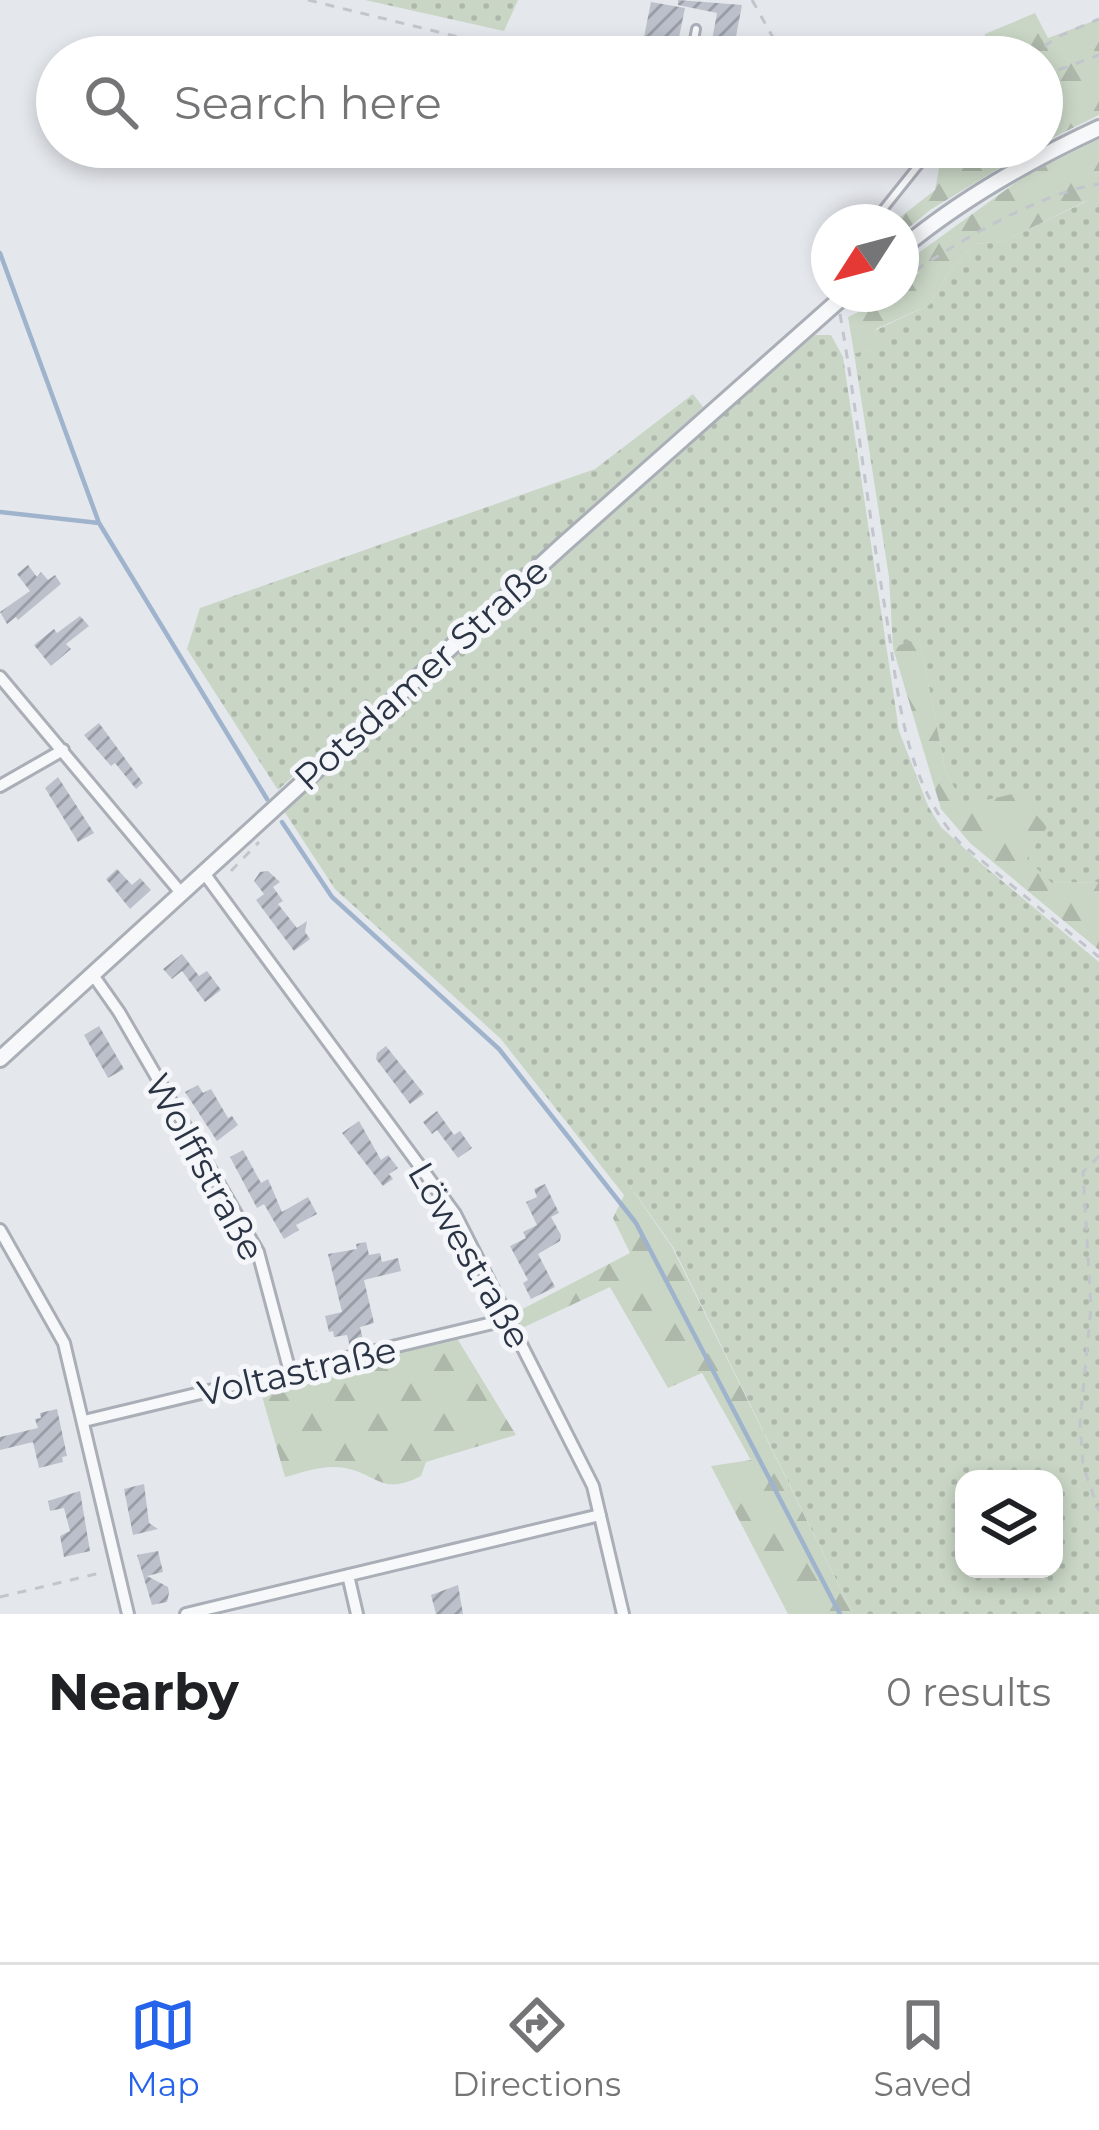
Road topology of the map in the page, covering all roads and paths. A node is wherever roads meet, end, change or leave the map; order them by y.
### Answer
1 (308, 0) edge
2 (752, 0) edge
3 (1099, 19) edge
4 (696, 29) dead end
5 (455, 36) edge
6 (695, 36) edge
7 (772, 36) edge
8 (1059, 36) edge
9 (1099, 55) edge
10 (1063, 68) edge
11 (1099, 128) edge
12 (1063, 146) edge
13 (916, 168) edge
14 (1017, 168) edge
15 (1099, 184) edge
16 (887, 204) edge
17 (919, 234) edge
18 (919, 268) edge
19 (822, 312) edge
20 (842, 312) edge
21 (0, 677) edge
22 (63, 750) junction
23 (0, 786) edge
24 (265, 834) dead end
25 (231, 871) dead end
26 (204, 873) junction
27 (182, 894) junction
28 (1099, 957) edge
29 (93, 975) junction
30 (4, 1050) edge
31 (1099, 1156) edge
32 (0, 1229) edge
33 (509, 1319) junction
34 (290, 1372) junction
35 (84, 1421) junction
36 (1099, 1511) edge
37 (600, 1514) junction
38 (118, 1568) junction
39 (348, 1575) junction
40 (0, 1597) edge
41 (128, 1614) edge
42 (186, 1614) edge
43 (357, 1614) edge
44 (623, 1614) edge

1 - 5 path
2 - 7 path
3 - 8 path
4 - 6 lane
9 - 10 path
11 - 12 street
13 - 16 lane
14 - 17 street
15 - 18 path
19 - 26 street, Potsdamer Straße
20 - 28 path
21 - 22 street
22 - 23 street
22 - 27 street
24 - 25 path
26 - 27 street, Potsdamer Straße
26 - 33 street, Löwestraße
27 - 29 street, Potsdamer Straße
29 - 30 street, Potsdamer Straße
29 - 34 street, Wolffstraße
31 - 36 path
32 - 35 street
33 - 34 street, Voltastraße
33 - 37 street, Löwestraße
34 - 35 street, Voltastraße
35 - 38 street
37 - 39 street
37 - 44 street, Löwestraße
38 - 40 path
38 - 41 street
39 - 42 street
39 - 43 street

